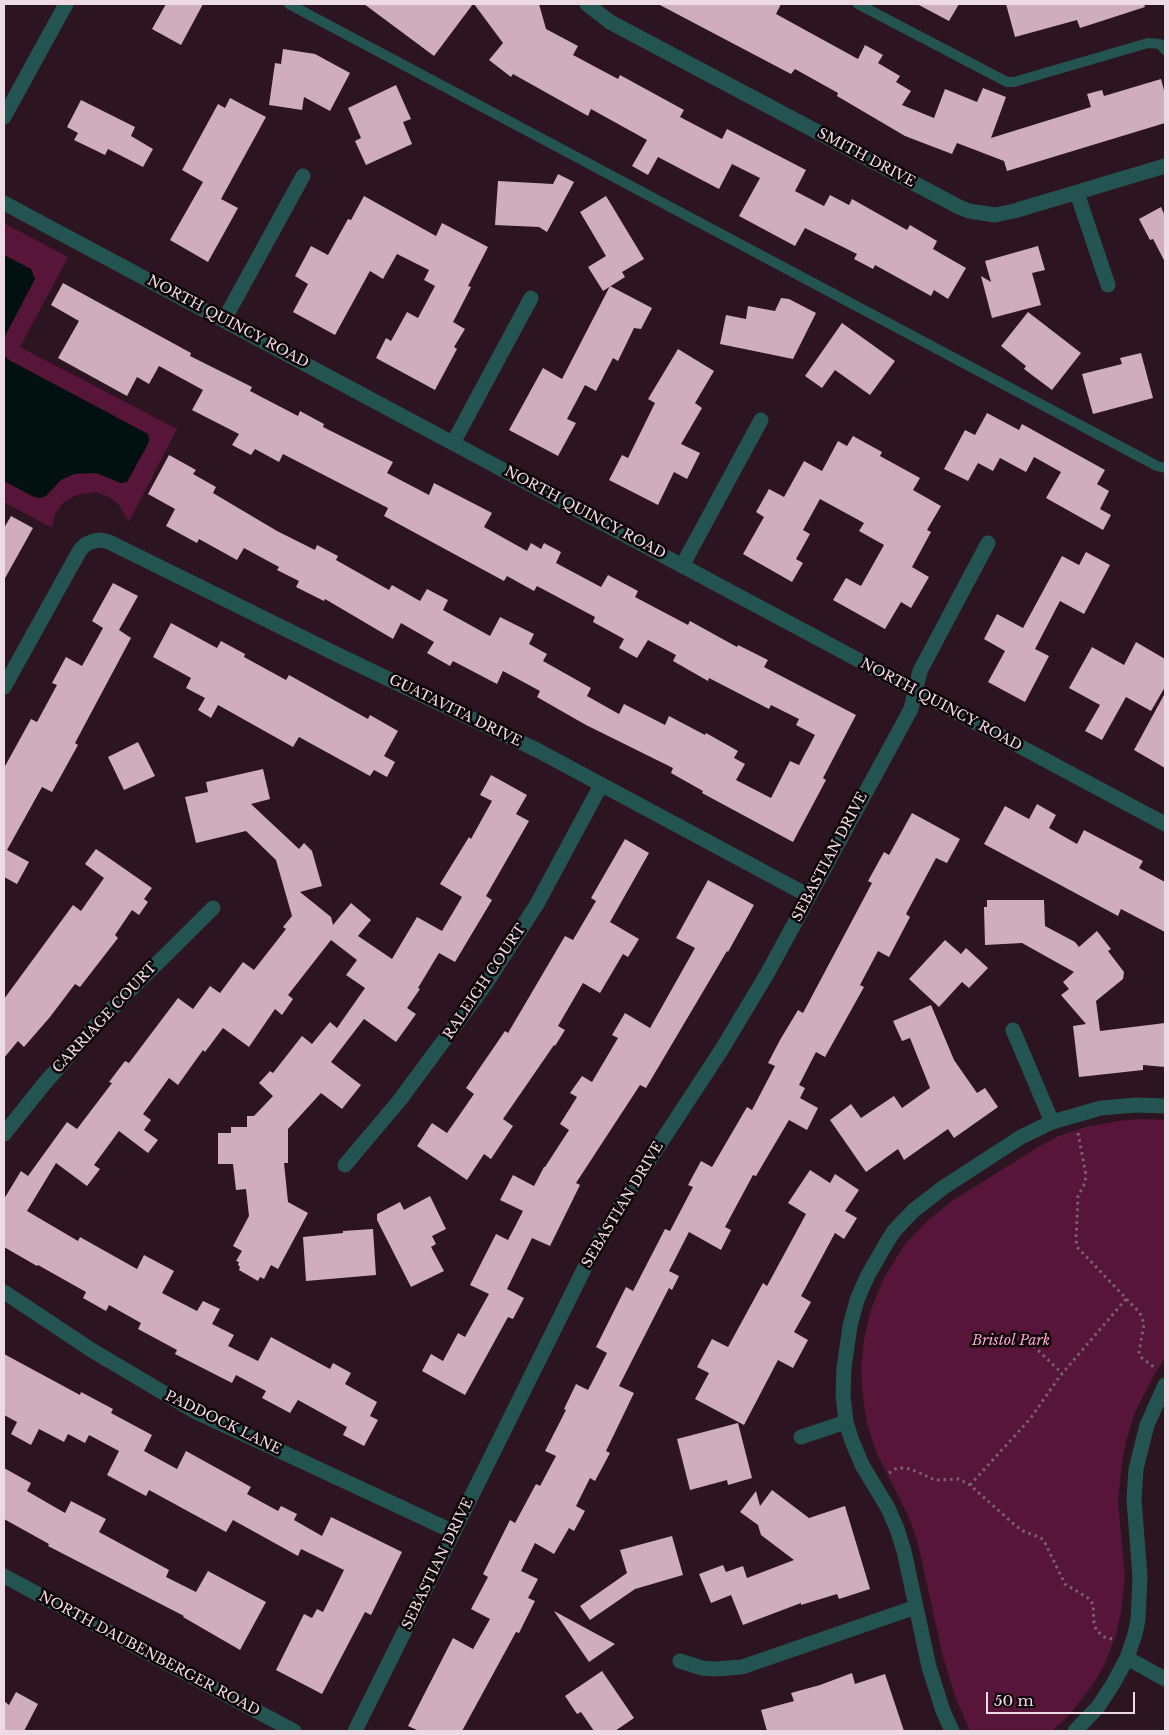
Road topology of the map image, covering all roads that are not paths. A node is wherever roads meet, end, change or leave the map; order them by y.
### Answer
1 (66, 4) edge
2 (289, 4) edge
3 (587, 4) edge
4 (858, 4) edge
5 (1165, 50) edge
6 (4, 117) edge
7 (1165, 166) edge
8 (303, 176) dead end
9 (1077, 193) junction
10 (4, 203) edge
11 (1108, 285) dead end
12 (531, 298) dead end
13 (224, 320) junction
14 (761, 420) dead end
15 (453, 443) junction
16 (1165, 468) edge
17 (988, 544) dead end
18 (682, 566) junction
19 (4, 686) edge
20 (915, 691) junction
21 (601, 785) junction
22 (1165, 824) edge
23 (809, 896) junction
24 (213, 908) dead end
25 (1013, 1030) dead end
26 (1165, 1106) edge
27 (1052, 1122) junction
28 (4, 1134) edge
29 (346, 1165) dead end
30 (4, 1292) edge
31 (1163, 1394) edge
32 (846, 1422) junction
33 (801, 1437) dead end
34 (454, 1532) junction
35 (4, 1576) edge
36 (916, 1607) junction
37 (1127, 1658) junction
38 (680, 1661) dead end
39 (1165, 1679) edge
40 (294, 1731) edge
41 (355, 1731) edge
42 (952, 1731) edge
43 (1075, 1731) edge

1 - 6 street
2 - 16 lane
3 - 9 street, SMITH DRIVE
4 - 5 lane
7 - 9 street, SMITH DRIVE
8 - 13 street
9 - 11 street
10 - 13 street, NORTH QUINCY ROAD
12 - 15 street
13 - 15 street, NORTH QUINCY ROAD
14 - 18 street
15 - 18 street, NORTH QUINCY ROAD
17 - 20 street, SEBASTIAN DRIVE
18 - 20 street, NORTH QUINCY ROAD
19 - 21 street, GUATAVITA DRIVE
20 - 22 street, NORTH QUINCY ROAD
20 - 23 street, SEBASTIAN DRIVE
21 - 23 street, GUATAVITA DRIVE
21 - 29 street, RALEIGH COURT
23 - 34 street, SEBASTIAN DRIVE
24 - 28 street, CARRIAGE COURT
25 - 27 street
26 - 27 street
27 - 32 street
30 - 34 street, PADDOCK LANE
31 - 37 street
32 - 33 street
32 - 36 street
34 - 41 street, SEBASTIAN DRIVE
35 - 40 street, NORTH DAUBENBERGER ROAD
36 - 38 street
36 - 42 street
37 - 39 street
37 - 43 street

